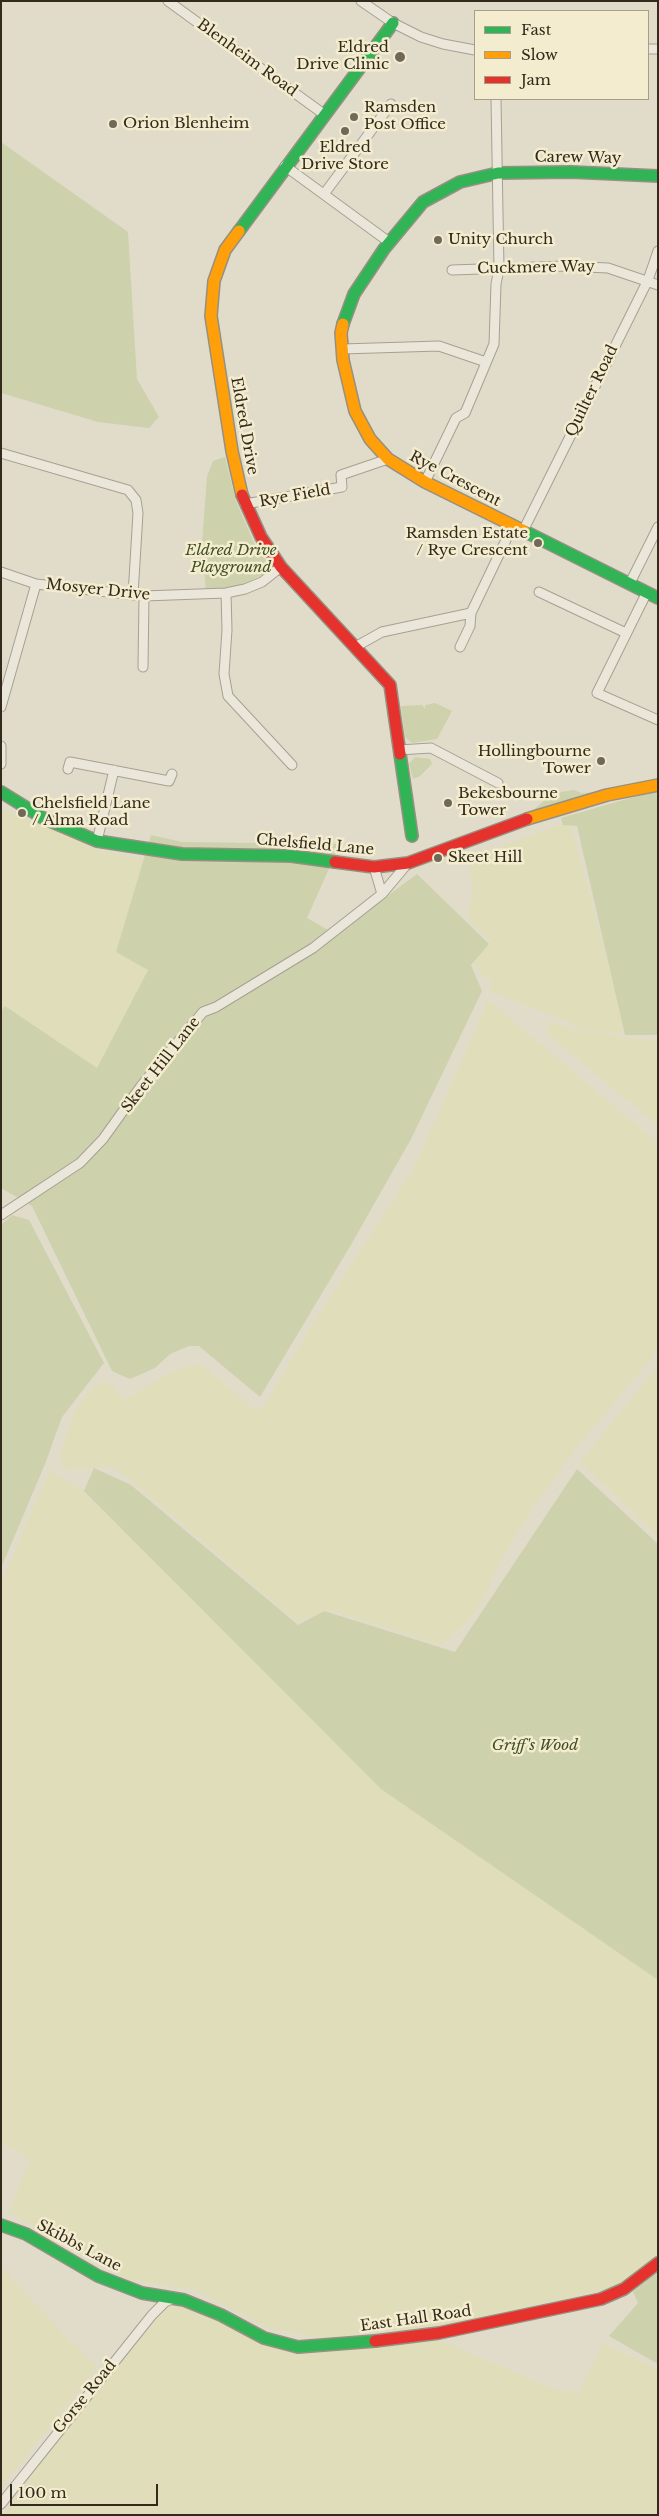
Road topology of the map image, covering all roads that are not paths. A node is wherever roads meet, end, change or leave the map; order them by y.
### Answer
1 (168, 1) edge
2 (361, 1) edge
3 (393, 23) junction
4 (474, 50) edge
5 (496, 100) edge
6 (391, 104) dead end
7 (325, 115) junction
8 (285, 166) junction
9 (498, 173) junction
10 (658, 176) edge
11 (324, 194) junction
12 (389, 242) junction
13 (658, 251) edge
14 (499, 269) junction
15 (452, 270) dead end
16 (648, 280) junction
17 (658, 285) edge
18 (342, 349) junction
19 (486, 362) junction
20 (1, 453) edge
21 (388, 459) junction
22 (425, 482) junction
23 (246, 504) junction
24 (658, 527) edge
25 (523, 531) junction
26 (506, 540) dead end
27 (281, 568) junction
28 (1, 572) edge
29 (630, 583) junction
30 (36, 584) junction
31 (226, 592) junction
32 (539, 592) dead end
33 (647, 592) junction
34 (133, 595) junction
35 (144, 596) junction
36 (658, 598) edge
37 (471, 613) junction
38 (626, 633) junction
39 (355, 647) junction
40 (460, 648) dead end
41 (143, 667) dead end
42 (1, 707) edge
43 (658, 720) edge
44 (1, 746) edge
45 (400, 750) junction
46 (1, 764) edge
47 (292, 765) dead end
48 (68, 770) dead end
49 (114, 770) junction
50 (172, 774) dead end
51 (498, 784) dead end
52 (658, 785) edge
53 (1, 792) edge
54 (412, 836) dead end
55 (97, 841) junction
56 (408, 863) junction
57 (374, 867) junction
58 (382, 894) junction
59 (1, 1216) edge
60 (1, 2224) edge
61 (658, 2263) edge
62 (142, 2293) junction
63 (175, 2298) junction
64 (155, 2311) junction
65 (1, 2504) edge

1 - 7 street, Blenheim Road
2 - 3 street
3 - 4 street
3 - 7 street, Eldred Drive
5 - 9 street
6 - 11 street
7 - 8 street, Eldred Drive
8 - 11 street
8 - 23 street, Eldred Drive
9 - 10 street, Carew Way
9 - 12 street, Rye Crescent
9 - 14 street
11 - 12 street
12 - 18 street, Rye Crescent
13 - 16 street, Quilter Road
14 - 15 street, Cuckmere Way
14 - 16 street, Cuckmere Way
14 - 19 street
16 - 17 street, Cuckmere Way
16 - 25 street, Quilter Road
18 - 19 street
18 - 21 street, Rye Crescent
19 - 22 street
20 - 34 street
21 - 22 street, Rye Crescent
21 - 23 street, Rye Field
22 - 25 street, Rye Crescent
23 - 27 street, Eldred Drive
24 - 29 street
25 - 29 street, Rye Crescent
26 - 37 street
27 - 31 street, Mosyer Drive
27 - 39 street, Eldred Drive
28 - 30 street, Mosyer Drive
29 - 33 street, Rye Crescent
30 - 34 street, Mosyer Drive
30 - 42 street
31 - 35 street, Mosyer Drive
31 - 47 street
32 - 38 street
33 - 36 street, Rye Crescent
33 - 38 street
34 - 35 street, Mosyer Drive
35 - 41 street
37 - 39 street
37 - 40 street
38 - 43 street
39 - 45 street, Eldred Drive
44 - 46 street
45 - 51 street
45 - 54 street, Eldred Drive
48 - 49 street
49 - 50 street
49 - 55 street
52 - 56 street, Chelsfield Lane
53 - 55 street, Chelsfield Lane
55 - 57 street, Chelsfield Lane
56 - 57 street, Chelsfield Lane
56 - 58 street, Skeet Hill Lane
57 - 58 street
58 - 59 street, Skeet Hill Lane
60 - 62 street, Skibbs Lane
61 - 63 street, East Hall Road
62 - 63 street, Skibbs Lane
62 - 64 street
63 - 64 street, Gorse Road
64 - 65 street, Gorse Road

